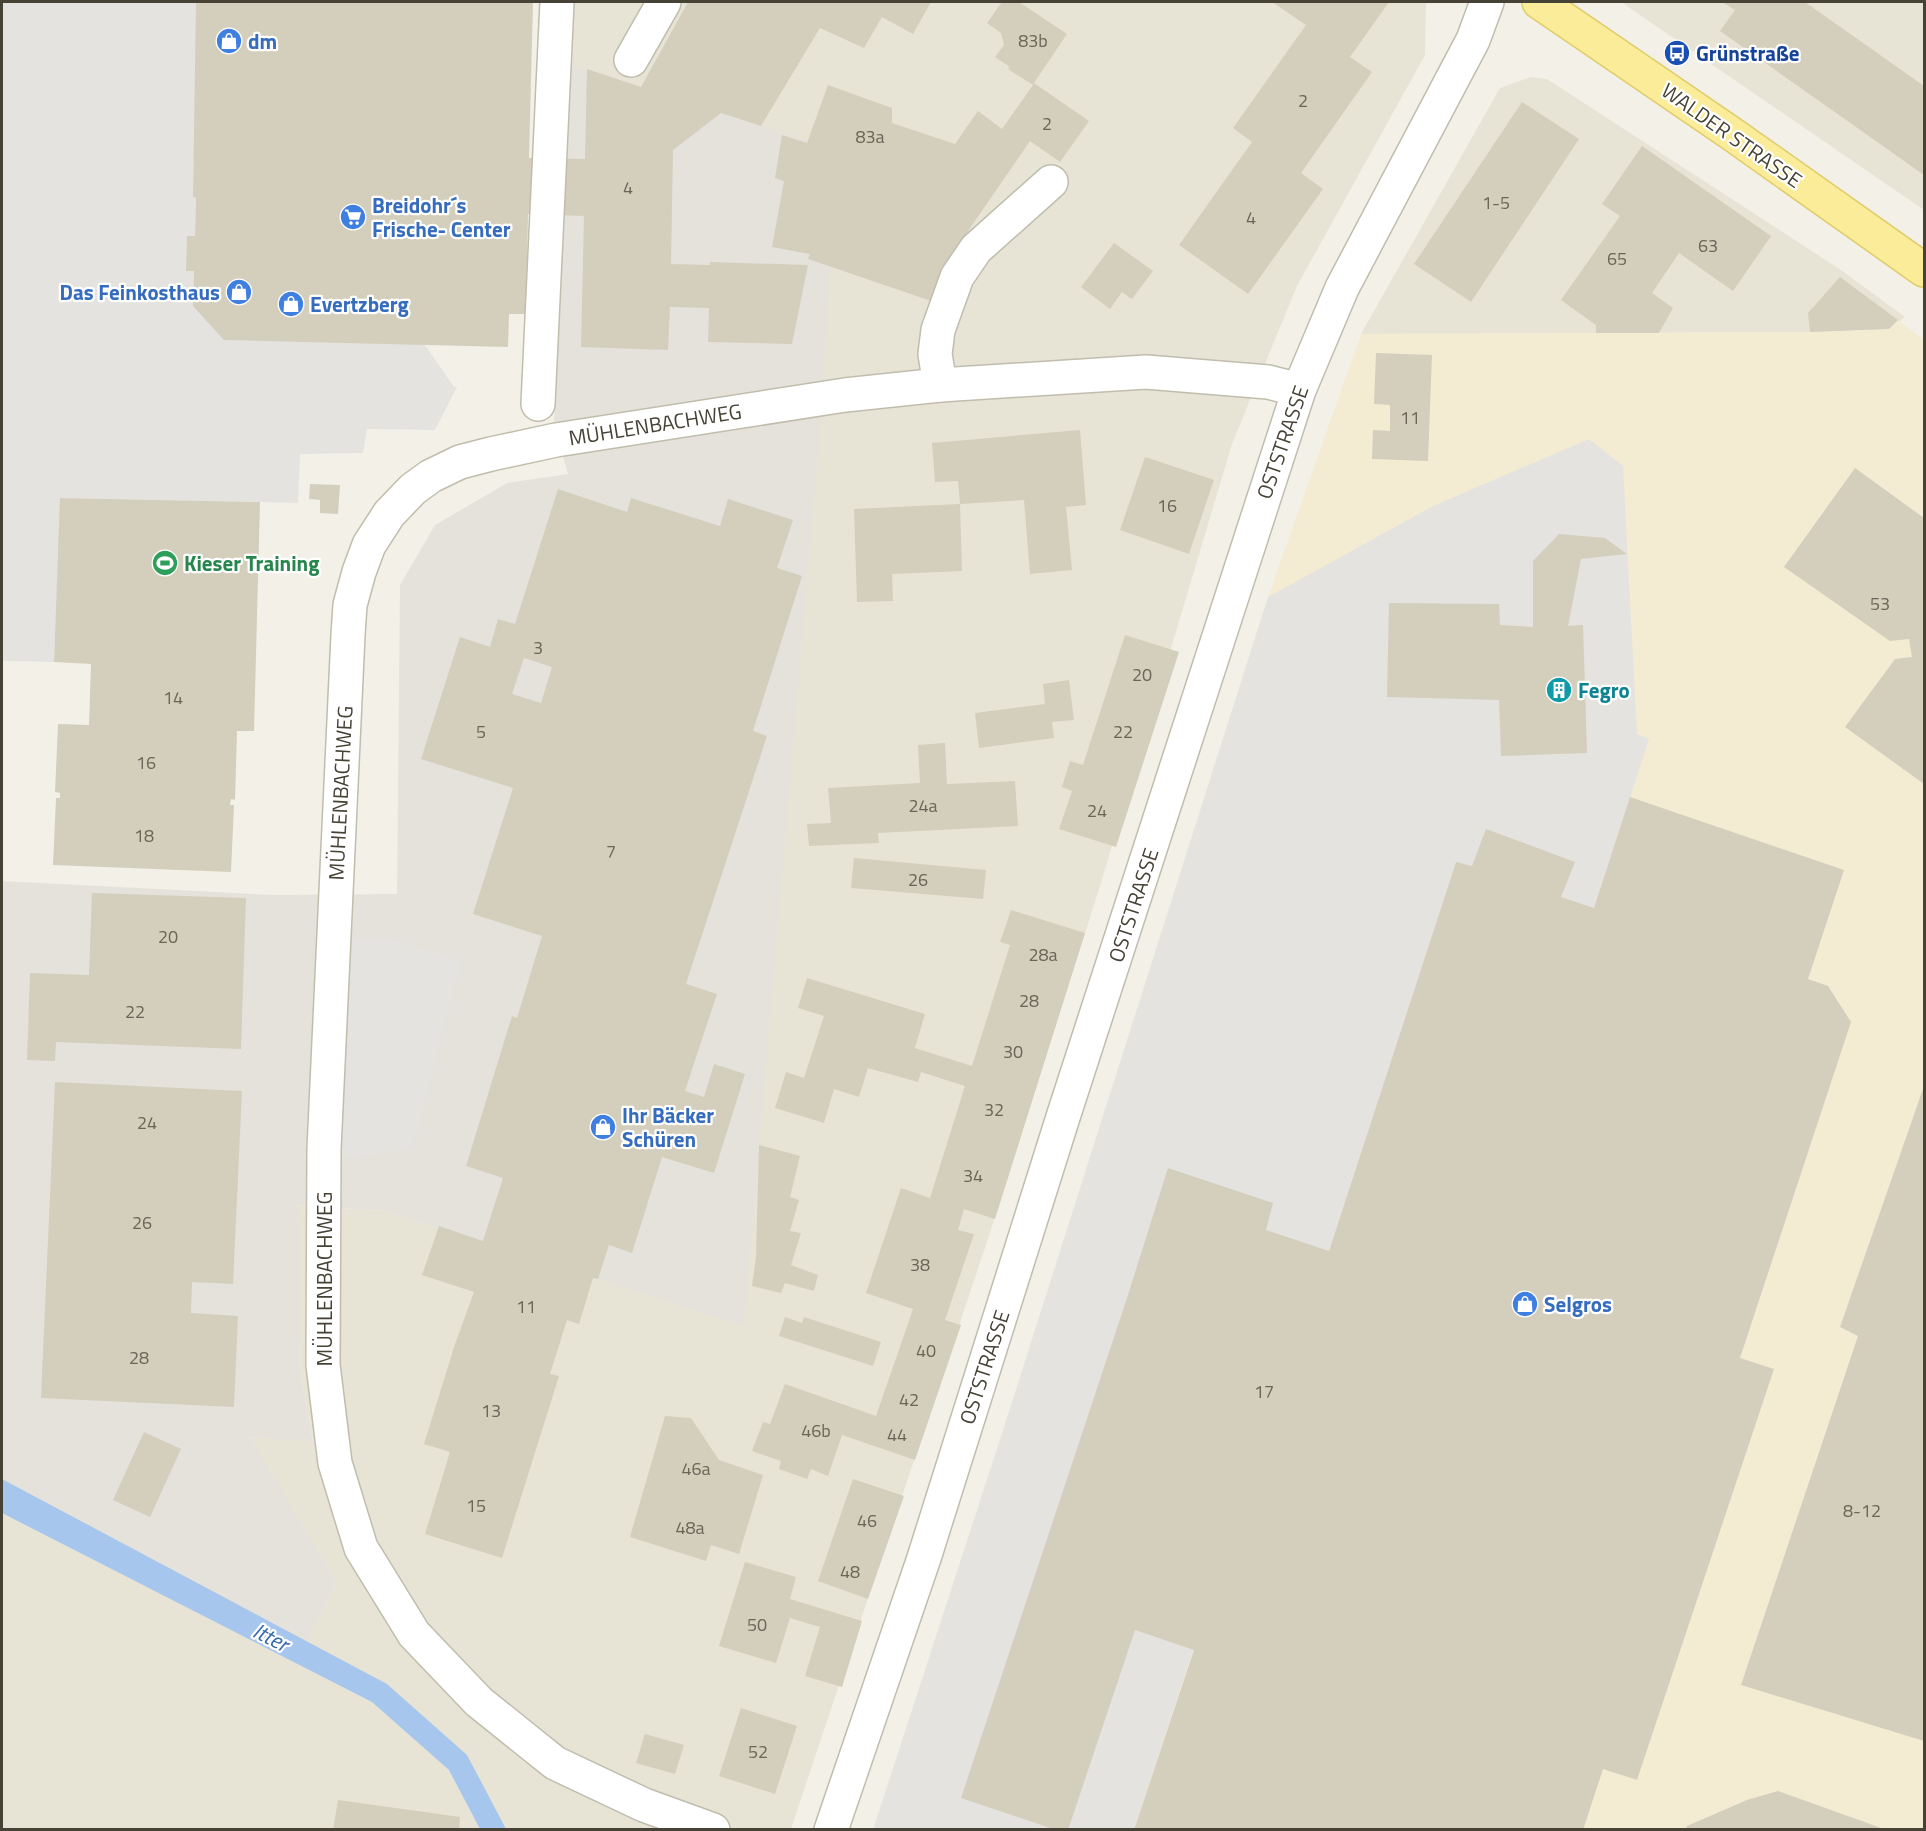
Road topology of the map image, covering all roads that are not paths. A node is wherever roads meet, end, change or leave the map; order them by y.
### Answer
1 (557, 2) edge
2 (664, 2) edge
3 (1487, 2) edge
4 (1539, 2) edge
5 (631, 60) dead end
6 (1051, 182) dead end
7 (1924, 270) edge
8 (940, 385) junction
9 (1299, 390) junction
10 (538, 404) dead end
11 (713, 1830) edge
12 (831, 1830) edge

1 - 10 street
2 - 5 street
3 - 9 street, OSTSTRASSE
4 - 7 main road, WALDER STRASSE
6 - 8 street
8 - 9 street, MÜHLENBACHWEG
8 - 11 street, MÜHLENBACHWEG
9 - 12 street, OSTSTRASSE

